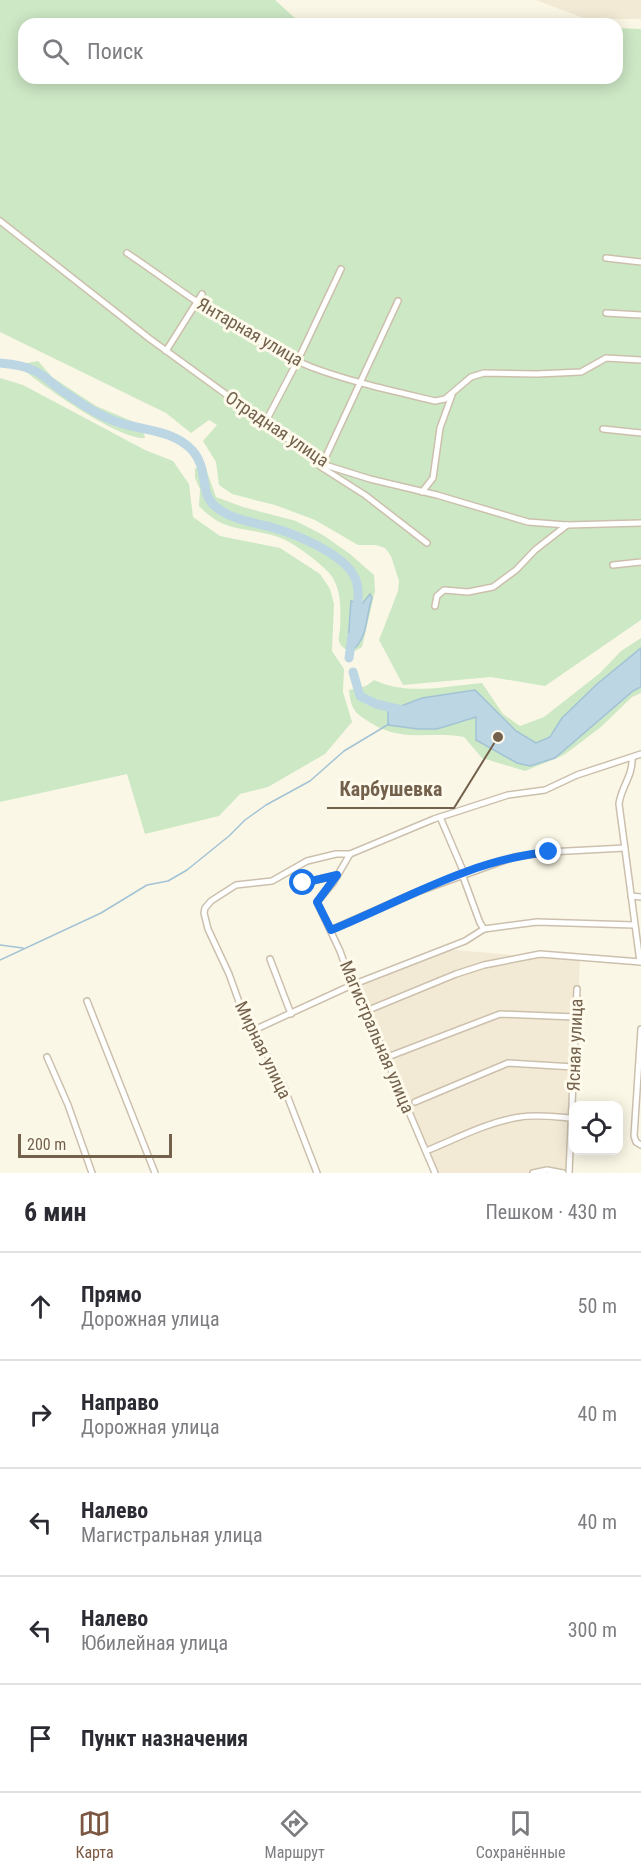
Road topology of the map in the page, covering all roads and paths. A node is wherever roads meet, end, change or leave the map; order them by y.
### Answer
1 (0, 221) edge
2 (127, 253) dead end
3 (606, 258) dead end
4 (641, 262) edge
5 (341, 269) dead end
6 (202, 294) dead end
7 (197, 301) junction
8 (398, 301) dead end
9 (606, 313) dead end
10 (641, 315) edge
11 (166, 351) junction
12 (298, 360) junction
13 (641, 360) edge
14 (361, 384) junction
15 (452, 395) junction
16 (265, 423) junction
17 (603, 429) dead end
18 (641, 433) edge
19 (322, 464) junction
20 (422, 492) junction
21 (641, 523) edge
22 (567, 525) junction
23 (427, 543) dead end
24 (641, 562) edge
25 (613, 565) dead end
26 (435, 606) dead end
27 (641, 754) edge
28 (632, 758) junction
29 (440, 818) junction
30 (625, 848) junction
31 (350, 854) junction
32 (463, 874) junction
33 (337, 875) junction
34 (303, 883) dead end
35 (631, 896) junction
36 (641, 897) edge
37 (634, 925) junction
38 (484, 928) junction
39 (331, 930) junction
40 (270, 959) dead end
41 (641, 962) edge
42 (352, 985) junction
43 (577, 989) dead end
44 (87, 1001) dead end
45 (366, 1011) junction
46 (291, 1014) junction
47 (576, 1017) junction
48 (641, 1029) edge
49 (254, 1030) junction
50 (47, 1057) dead end
51 (385, 1058) junction
52 (574, 1067) junction
53 (573, 1101) edge
54 (415, 1102) dead end
55 (569, 1118) edge
56 (638, 1143) edge
57 (426, 1151) junction
58 (570, 1155) edge
59 (92, 1173) edge
60 (155, 1173) edge
61 (317, 1173) edge
62 (435, 1173) edge
63 (533, 1173) edge
64 (563, 1173) edge
65 (569, 1173) edge

1 - 11 street, Отрадная улица
2 - 7 street, Янтарная улица
3 - 4 street
5 - 12 street
6 - 7 street
7 - 11 street
7 - 12 street, Янтарная улица
8 - 14 street
9 - 10 street
11 - 16 street, Отрадная улица
12 - 14 street, Янтарная улица
12 - 16 street
13 - 15 street
14 - 15 street, Янтарная улица
14 - 19 street
15 - 20 street
16 - 19 street, Отрадная улица
17 - 18 street
19 - 20 street, Отрадная улица
19 - 23 street
20 - 22 street, Отрадная улица
21 - 22 street, Отрадная улица
22 - 26 street
24 - 25 street
27 - 28 street
28 - 29 street
28 - 30 street
29 - 31 street
29 - 32 street
30 - 32 street
30 - 35 street
31 - 33 street
31 - 49 street, Мирная улица
32 - 38 street
32 - 39 street
33 - 34 street
33 - 39 street, Магистральная улица
35 - 36 street
35 - 37 street
37 - 38 street
37 - 41 street
38 - 42 street
39 - 42 street, Магистральная улица
40 - 46 street
41 - 45 street
42 - 45 street, Магистральная улица
42 - 46 street
43 - 47 street, Ясная улица
44 - 60 street
45 - 51 street, Магистральная улица
46 - 49 street
47 - 51 street
47 - 52 street, Ясная улица
48 - 56 street
49 - 61 street, Мирная улица
50 - 59 street
51 - 57 street, Магистральная улица
52 - 53 street, Ясная улица
52 - 54 street
55 - 57 street
57 - 62 street, Магистральная улица
58 - 65 street, Ясная улица
63 - 64 street

